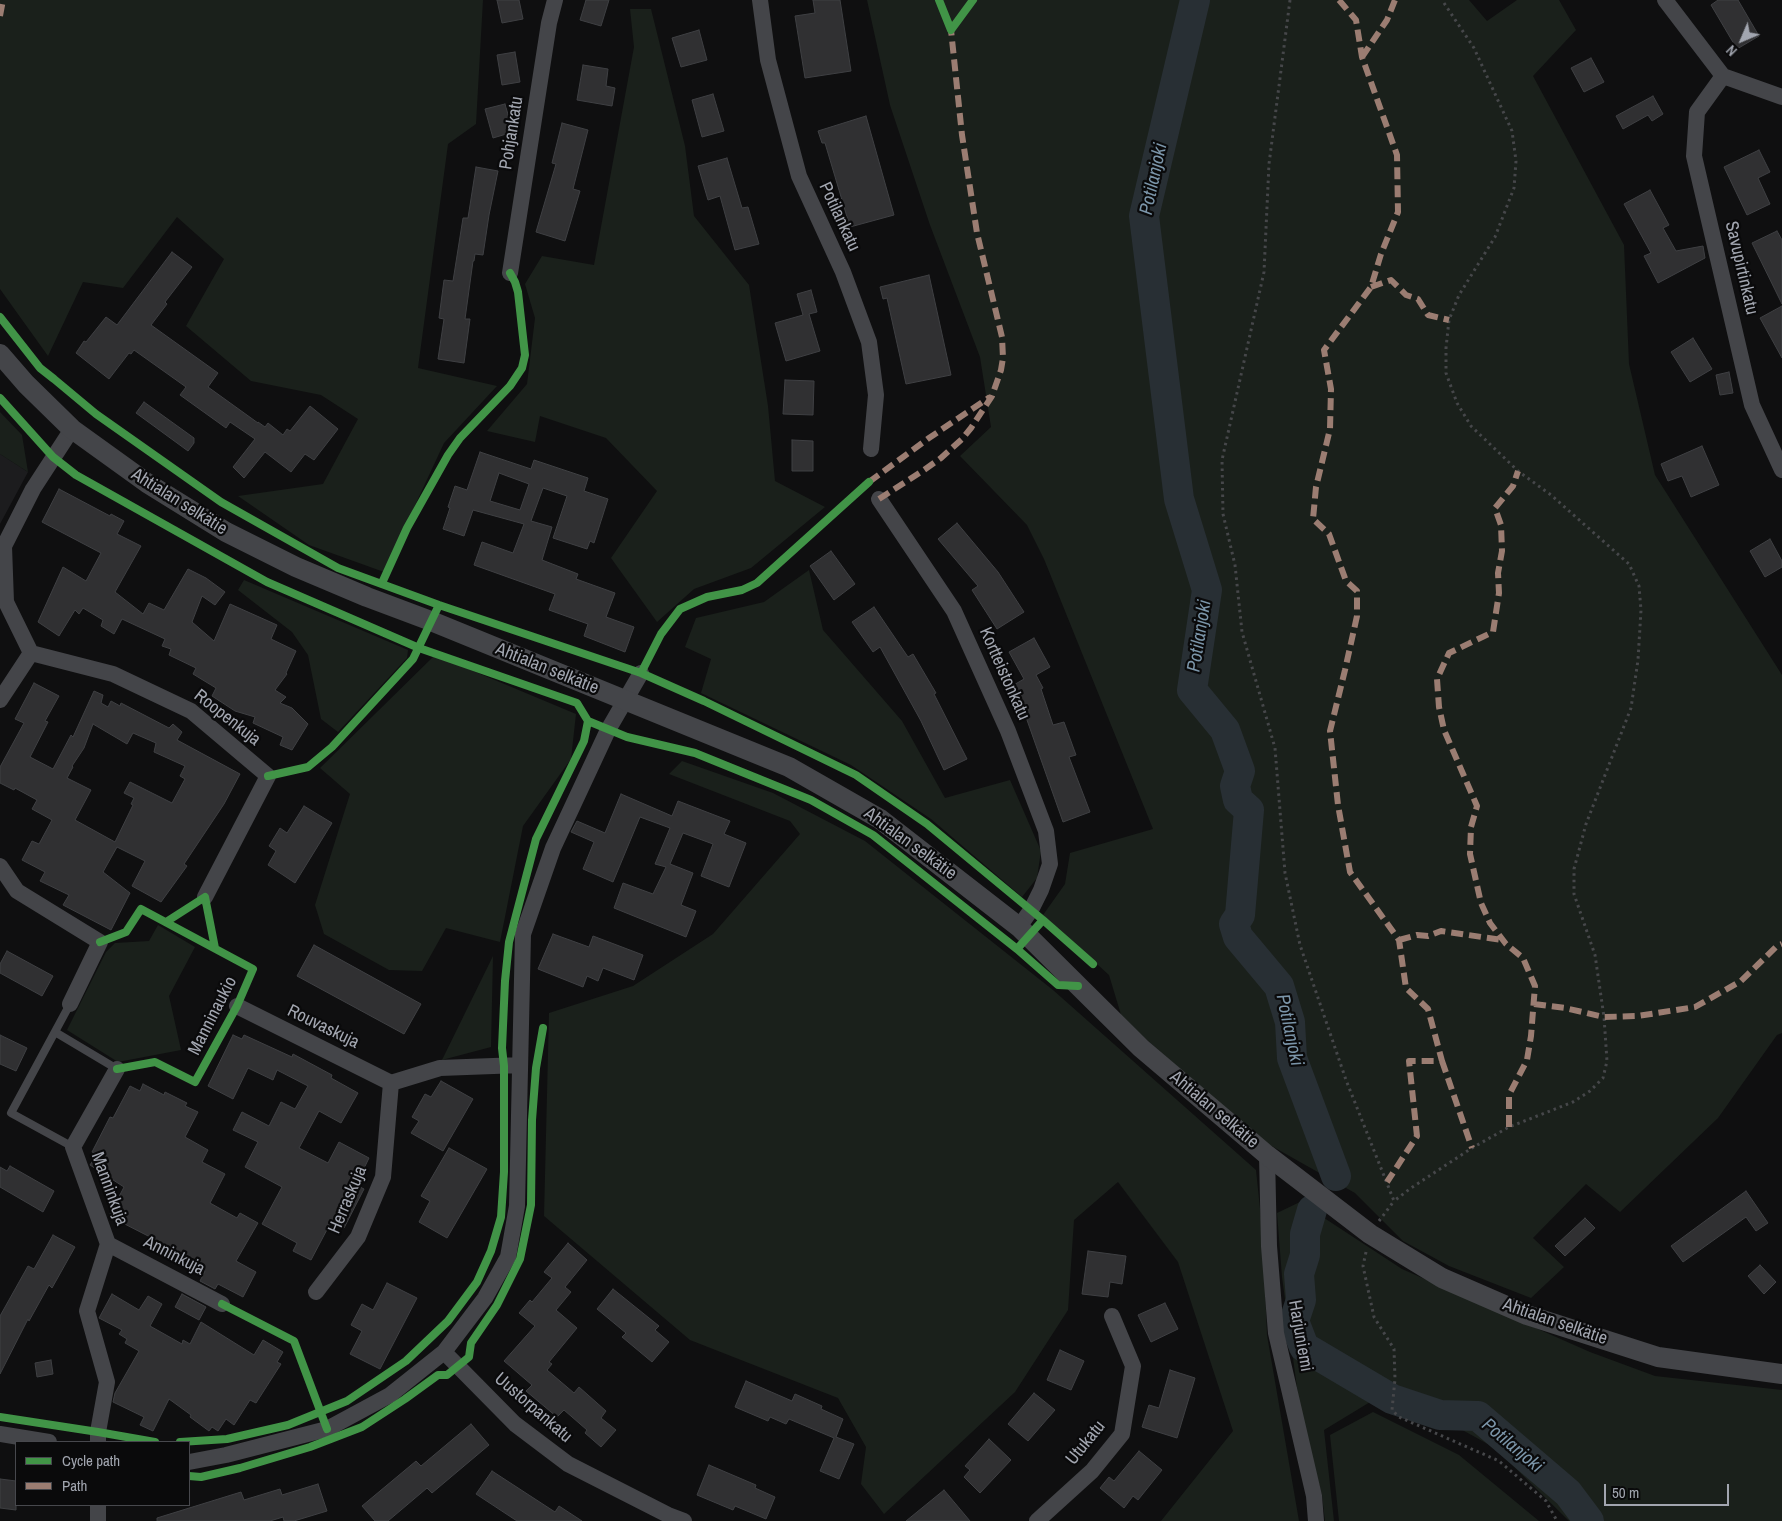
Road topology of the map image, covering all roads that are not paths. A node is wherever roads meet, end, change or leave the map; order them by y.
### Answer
1 (555, 0) edge
2 (760, 0) edge
3 (1665, 0) edge
4 (1723, 76) junction
5 (1782, 97) edge
6 (510, 273) dead end
7 (0, 354) edge
8 (72, 429) junction
9 (870, 449) dead end
10 (1782, 470) edge
11 (879, 499) dead end
12 (31, 653) junction
13 (641, 673) dead end
14 (0, 700) edge
15 (625, 701) junction
16 (0, 866) edge
17 (205, 897) dead end
18 (1018, 927) junction
19 (70, 1004) joint
20 (237, 1006) dead end
21 (55, 1032) junction
22 (520, 1065) junction
23 (116, 1068) joint
24 (391, 1083) junction
25 (73, 1148) junction
26 (1267, 1155) junction
27 (108, 1244) junction
28 (316, 1292) dead end
29 (222, 1304) dead end
30 (1112, 1316) dead end
31 (444, 1352) junction
32 (1782, 1374) edge
33 (0, 1434) edge
34 (43, 1441) edge
35 (98, 1441) edge
36 (190, 1462) edge
37 (98, 1506) edge
38 (667, 1518) edge
39 (98, 1521) edge
40 (684, 1521) edge
41 (1037, 1521) edge
42 (1316, 1521) edge

1 - 6 street, Pohjankatu
2 - 9 street, Potilankatu
3 - 4 street
4 - 5 street
4 - 10 street, Savupirtinkatu
7 - 8 street, Ahtialan selkätie
8 - 12 street
8 - 15 street, Ahtialan selkätie
11 - 18 street, Kortteistonkatu
12 - 14 street
12 - 17 street, Roopenkuja
13 - 15 street
15 - 18 street, Ahtialan selkätie
15 - 22 street
16 - 19 street
18 - 26 street, Ahtialan selkätie
19 - 21 lane
20 - 24 street, Rouvaskuja
21 - 23 lane
21 - 25 lane
22 - 24 street
22 - 31 street
23 - 25 street, Manninkuja
24 - 28 street, Herraskuja
25 - 27 street, Manninkuja
26 - 32 street, Ahtialan selkätie
26 - 42 street, Harjuniemi
27 - 29 street, Anninkuja
27 - 35 street
30 - 41 street, Utukatu
31 - 36 street
31 - 38 street, Uustorpankatu
33 - 34 street
37 - 39 street
38 - 40 street, Uustorpankatu

